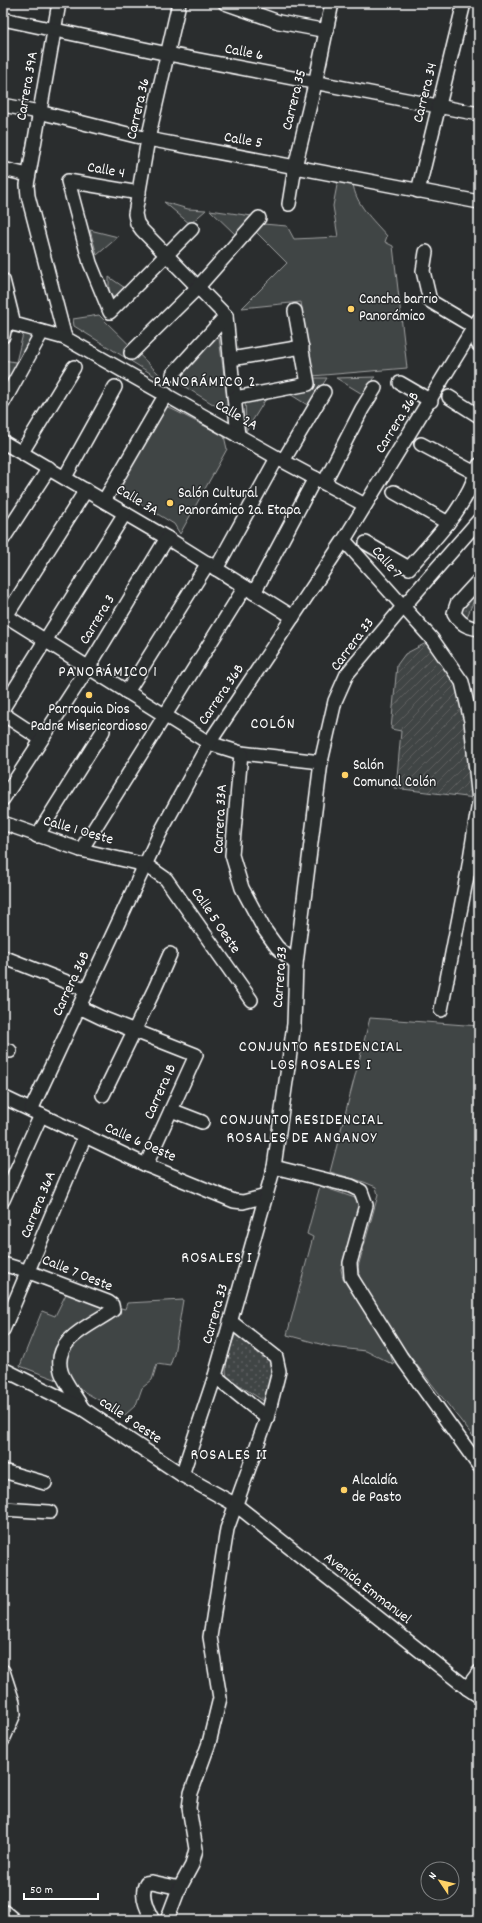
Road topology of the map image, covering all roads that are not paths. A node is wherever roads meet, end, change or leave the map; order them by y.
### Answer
1 (59, 3) edge
2 (179, 3) edge
3 (332, 3) edge
4 (464, 3) edge
5 (231, 4) edge
6 (3, 18) edge
7 (54, 29) junction
8 (326, 31) junction
9 (168, 54) junction
10 (315, 84) junction
11 (3, 105) edge
12 (439, 106) junction
13 (39, 112) junction
14 (479, 114) edge
15 (148, 140) junction
16 (295, 167) junction
17 (3, 169) edge
18 (28, 175) junction
19 (418, 191) junction
20 (139, 193) junction
21 (479, 202) edge
22 (289, 204) dead end
23 (259, 218) dead end
24 (192, 229) dead end
25 (426, 252) dead end
26 (167, 254) junction
27 (3, 280) edge
28 (198, 287) junction
29 (295, 311) dead end
30 (226, 316) junction
31 (8, 322) edge
32 (477, 323) edge
33 (42, 332) junction
34 (3, 336) edge
35 (65, 338) junction
36 (302, 347) junction
37 (130, 353) dead end
38 (231, 359) junction
39 (74, 367) dead end
40 (174, 374) dead end
41 (400, 383) dead end
42 (115, 387) dead end
43 (375, 388) dead end
44 (324, 392) dead end
45 (166, 394) junction
46 (449, 397) dead end
47 (234, 398) junction
48 (431, 401) junction
49 (3, 403) edge
50 (479, 416) edge
51 (238, 436) junction
52 (3, 442) edge
53 (421, 444) dead end
54 (22, 452) junction
55 (280, 459) junction
56 (49, 468) junction
57 (478, 469) edge
58 (65, 477) junction
59 (319, 480) junction
60 (86, 490) junction
61 (394, 492) dead end
62 (104, 501) junction
63 (365, 505) junction
64 (125, 513) junction
65 (479, 520) edge
66 (448, 523) junction
67 (167, 538) junction
68 (3, 539) edge
69 (344, 540) junction
70 (366, 543) dead end
71 (212, 566) junction
72 (479, 580) edge
73 (250, 590) junction
74 (403, 607) junction
75 (4, 617) edge
76 (293, 617) junction
77 (479, 629) edge
78 (44, 640) junction
79 (88, 668) junction
80 (127, 692) junction
81 (3, 708) edge
82 (3, 714) edge
83 (166, 716) junction
84 (103, 731) dead end
85 (41, 739) junction
86 (209, 743) junction
87 (241, 753) junction
88 (321, 762) junction
89 (3, 799) edge
90 (3, 823) edge
91 (37, 836) junction
92 (81, 850) junction
93 (146, 865) junction
94 (170, 954) dead end
95 (3, 957) edge
96 (296, 964) junction
97 (87, 990) junction
98 (251, 1000) dead end
99 (79, 1007) junction
100 (440, 1010) dead end
101 (133, 1031) junction
102 (102, 1095) dead end
103 (3, 1097) edge
104 (171, 1110) junction
105 (36, 1112) junction
106 (202, 1122) dead end
107 (85, 1136) junction
108 (146, 1165) junction
109 (274, 1167) junction
110 (266, 1196) junction
111 (3, 1200) edge
112 (3, 1264) edge
113 (29, 1272) junction
114 (230, 1321) junction
115 (3, 1330) edge
116 (3, 1369) edge
117 (215, 1376) junction
118 (83, 1409) junction
119 (267, 1418) junction
120 (479, 1466) edge
121 (3, 1471) edge
122 (182, 1475) junction
123 (45, 1483) dead end
124 (237, 1503) junction
125 (3, 1508) edge
126 (50, 1512) dead end
127 (3, 1671) edge
128 (479, 1672) edge
129 (472, 1688) edge
130 (479, 1696) edge
131 (3, 1740) edge
132 (180, 1888) junction
133 (3, 1911) edge
134 (14, 1920) edge
135 (153, 1920) edge
136 (166, 1920) edge

1 - 7 street, Carrera 39A
2 - 9 street, Carrera 36
3 - 8 street, Carrera 35
4 - 12 street, Carrera 34
5 - 8 street
6 - 7 street, Calle 6
7 - 9 street, Calle 6
7 - 13 street, Carrera 39A
8 - 10 street, Carrera 35
9 - 10 street, Calle 6
9 - 15 street, Carrera 36
10 - 12 street, Calle 6
10 - 16 street, Carrera 35
11 - 13 street, Calle 5
12 - 14 street, Calle 6
12 - 19 street, Carrera 34
13 - 15 street, Calle 5
13 - 18 street, Carrera 39A
15 - 16 street, Calle 5
15 - 20 street, Carrera 36
16 - 19 street, Calle 5
16 - 22 street, Carrera 35
17 - 18 street
18 - 35 street, Carrera 39A
19 - 21 street, Calle 5
20 - 26 street, Carrera 36
20 - 26 street, Calle 4
23 - 28 street
24 - 26 street
25 - 32 street
26 - 28 street
27 - 31 street
28 - 30 street
28 - 37 street
29 - 36 street
30 - 38 street
30 - 40 street
31 - 33 street, Calle 2A
31 - 34 street
32 - 48 street, Carrera 36B
33 - 35 street, Calle 2A
33 - 49 street
35 - 45 street, Calle 2A
36 - 38 street
36 - 47 street
38 - 47 street
39 - 54 street
41 - 48 street
42 - 58 street
43 - 59 street
44 - 55 street
45 - 51 street, Calle 2A
45 - 62 street
46 - 50 street
47 - 51 street
48 - 63 street, Carrera 36B
51 - 55 street, Calle 2A
52 - 54 street, Calle 3A
53 - 57 street
54 - 56 street, Calle 3A
55 - 59 street, Calle 2A
55 - 71 street
56 - 58 street, Calle 3A
56 - 68 street
57 - 66 street
58 - 60 street, Calle 3A
59 - 63 street, Calle 2A
59 - 73 street
60 - 62 street, Calle 3A
60 - 75 street
61 - 66 street
62 - 64 street, Calle 3A
63 - 69 street, Carrera 36B
64 - 67 street, Calle 3A
64 - 78 street
65 - 74 street, Carrera 33
66 - 70 street
67 - 71 street, Calle 3A
67 - 79 street, Carrera 3
69 - 74 street, Calle 7
69 - 76 street, Carrera 36B
71 - 73 street, Calle 3A
71 - 80 street
72 - 77 street
73 - 76 street, Calle 3A
73 - 83 street
74 - 88 street, Carrera 33
74 - 100 street, Calle 7
75 - 78 street
76 - 86 street, Carrera 36B
78 - 79 street
78 - 81 street
79 - 80 street
79 - 85 street, Carrera 3
80 - 83 street
82 - 85 street
83 - 86 street
83 - 92 street
84 - 91 street
85 - 89 street, Carrera 3
86 - 87 street
86 - 93 street, Carrera 36B
87 - 88 street
87 - 96 street, Carrera 33A
88 - 96 street, Carrera 33
90 - 91 street, Calle 1 Oeste
91 - 92 street, Calle 1 Oeste
92 - 93 street, Calle 1 Oeste
93 - 97 street, Carrera 36B
93 - 98 street, Calle 5 Oeste
94 - 101 street
95 - 97 street
96 - 109 street, Carrera 33
97 - 99 street, Carrera 36B
99 - 101 street
99 - 105 street, Carrera 36B
101 - 102 street
101 - 104 street, Carrera 1B
103 - 105 street, Calle 6 Oeste
104 - 106 street
104 - 108 street, Carrera 1B
105 - 107 street, Calle 6 Oeste
105 - 111 street, Carrera 36B
107 - 108 street, Calle 6 Oeste
107 - 113 street, Carrera 36A
108 - 110 street, Calle 6 Oeste
109 - 110 street, Carrera 33
109 - 120 street
110 - 114 street, Carrera 33
112 - 113 street, Calle 7 Oeste
113 - 115 street, Carrera 36A
113 - 118 street, Calle 7 Oeste
114 - 117 street, Carrera 33
114 - 119 street
116 - 118 street, calle 8 oeste
117 - 119 street
117 - 122 street, Carrera 33
118 - 122 street, calle 8 oeste
119 - 124 street
121 - 123 street
122 - 124 street, calle 8 oeste
124 - 129 street, Avenida Emmanuel
124 - 132 street
125 - 126 street
127 - 131 street
128 - 129 street
129 - 130 street, Avenida Emmanuel
132 - 135 street
132 - 136 street
133 - 134 street

